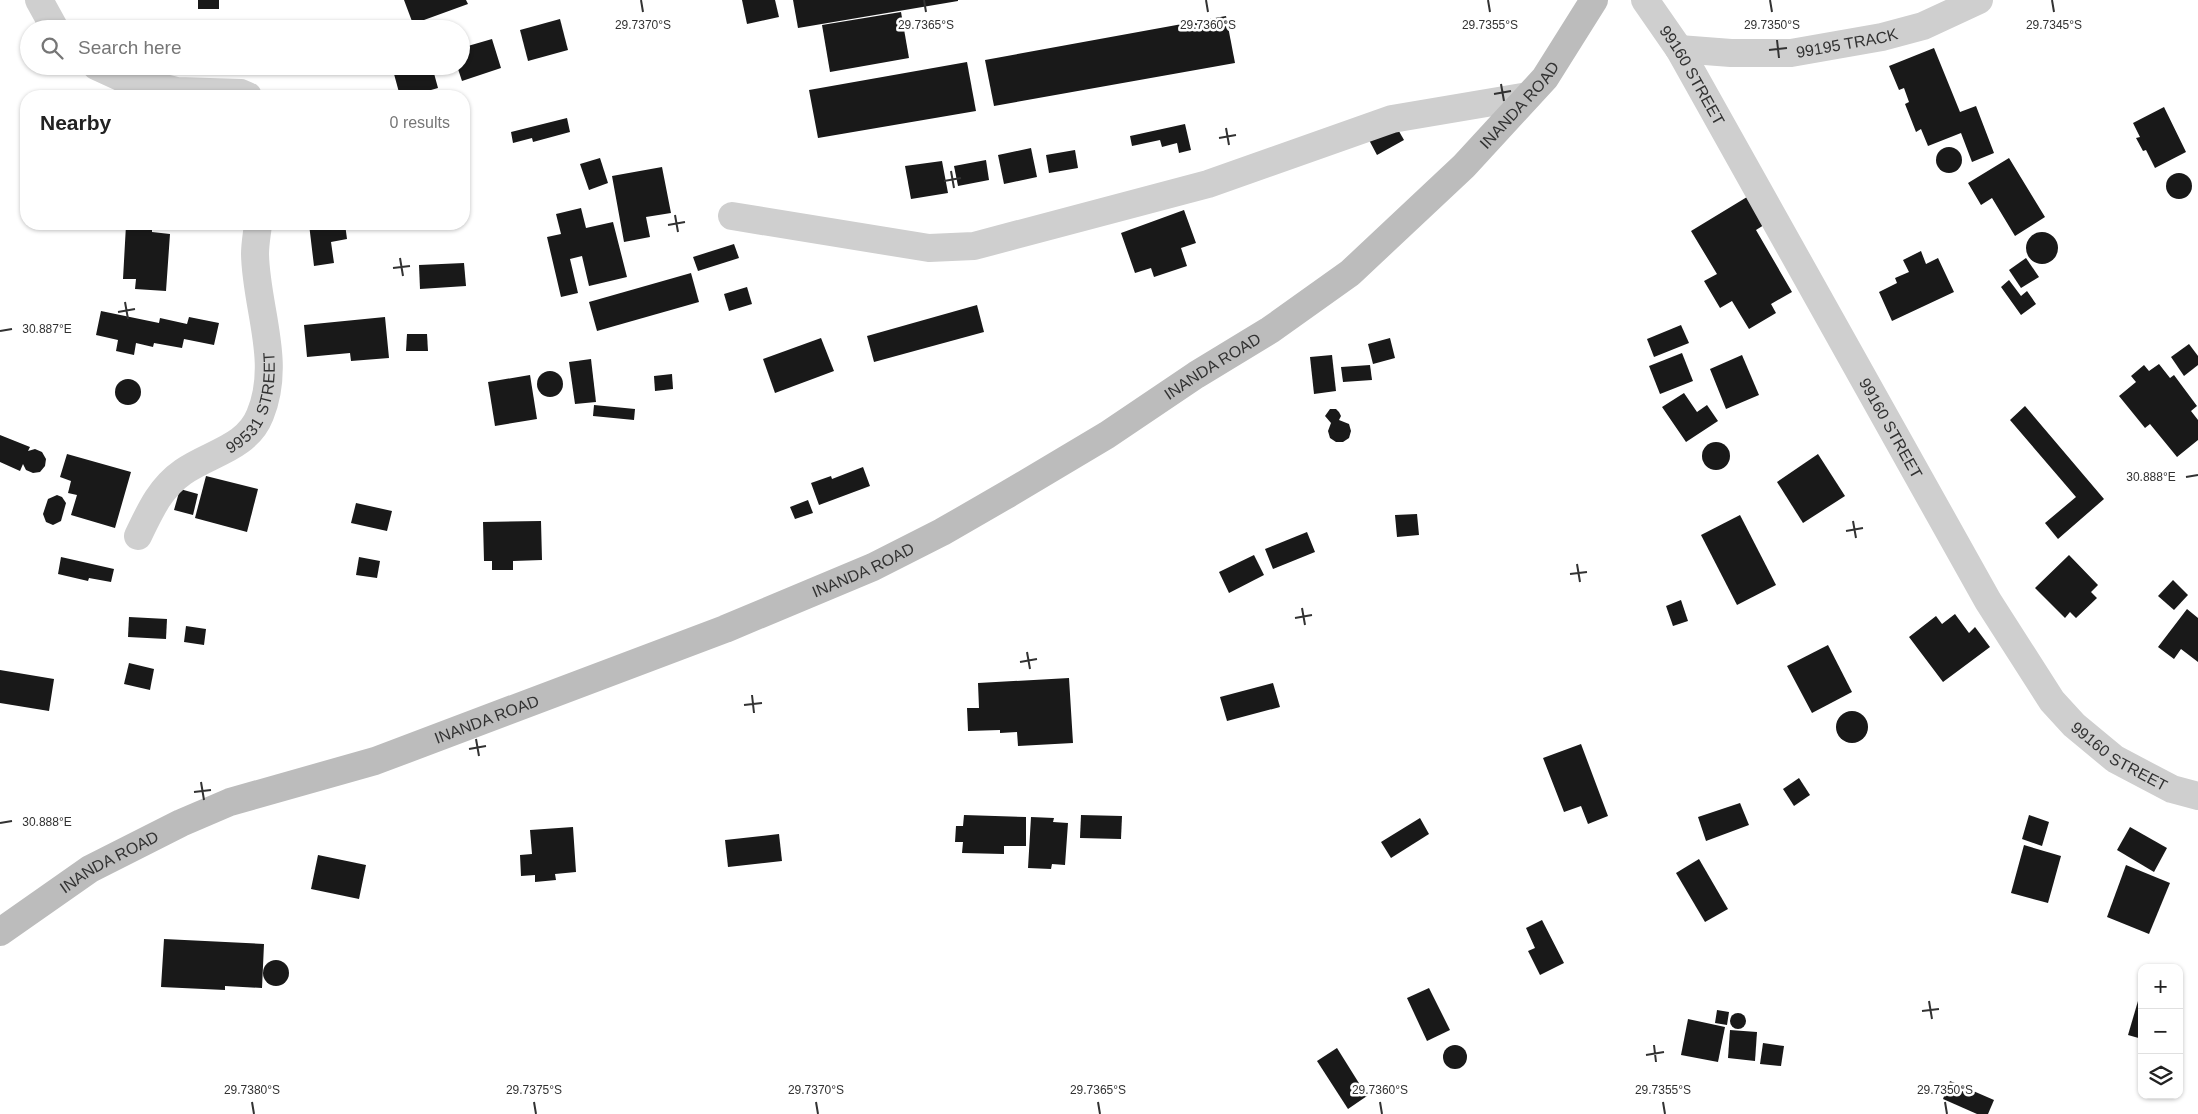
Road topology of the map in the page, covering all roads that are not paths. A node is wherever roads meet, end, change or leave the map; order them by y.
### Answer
1 (39, 0) edge
2 (1594, 0) edge
3 (1645, 0) edge
4 (1979, 0) edge
5 (51, 20) edge
6 (1679, 49) junction
7 (116, 75) edge
8 (173, 90) edge
9 (1528, 96) junction
10 (732, 216) dead end
11 (257, 230) edge
12 (138, 536) dead end
13 (2198, 796) edge
14 (0, 932) edge

1 - 5 street
2 - 9 street, INANDA ROAD
3 - 6 street, 99160 STREET
4 - 6 street, 99195 TRACK
6 - 13 street, 99160 STREET
7 - 8 street
9 - 10 street
9 - 14 street, INANDA ROAD
11 - 12 street, 99531 STREET

